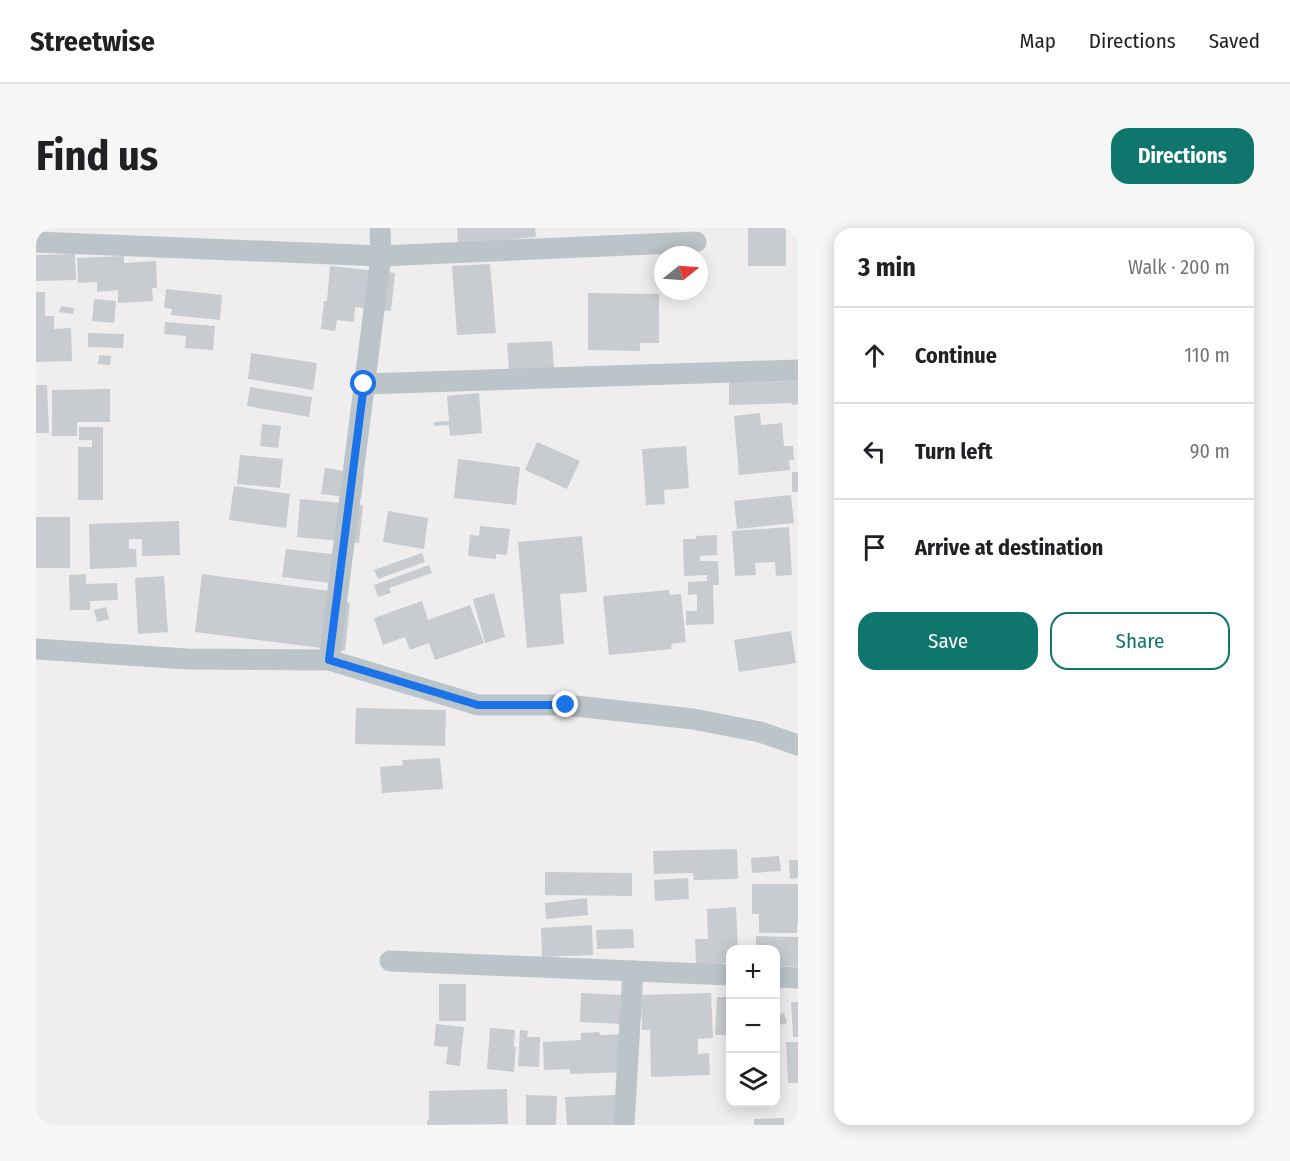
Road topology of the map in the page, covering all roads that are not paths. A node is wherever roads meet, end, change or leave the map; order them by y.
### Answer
1 (380, 228) edge
2 (36, 242) edge
3 (696, 242) dead end
4 (381, 256) junction
5 (798, 370) edge
6 (364, 384) junction
7 (36, 649) edge
8 (329, 660) junction
9 (798, 745) edge
10 (390, 961) dead end
11 (633, 971) junction
12 (726, 975) edge
13 (780, 977) edge
14 (798, 978) edge
15 (624, 1125) edge

1 - 4 street
2 - 4 street
3 - 4 street
4 - 6 street
5 - 6 street
6 - 8 street
7 - 8 street
8 - 9 street
10 - 11 street
11 - 12 street
11 - 15 street
13 - 14 street

